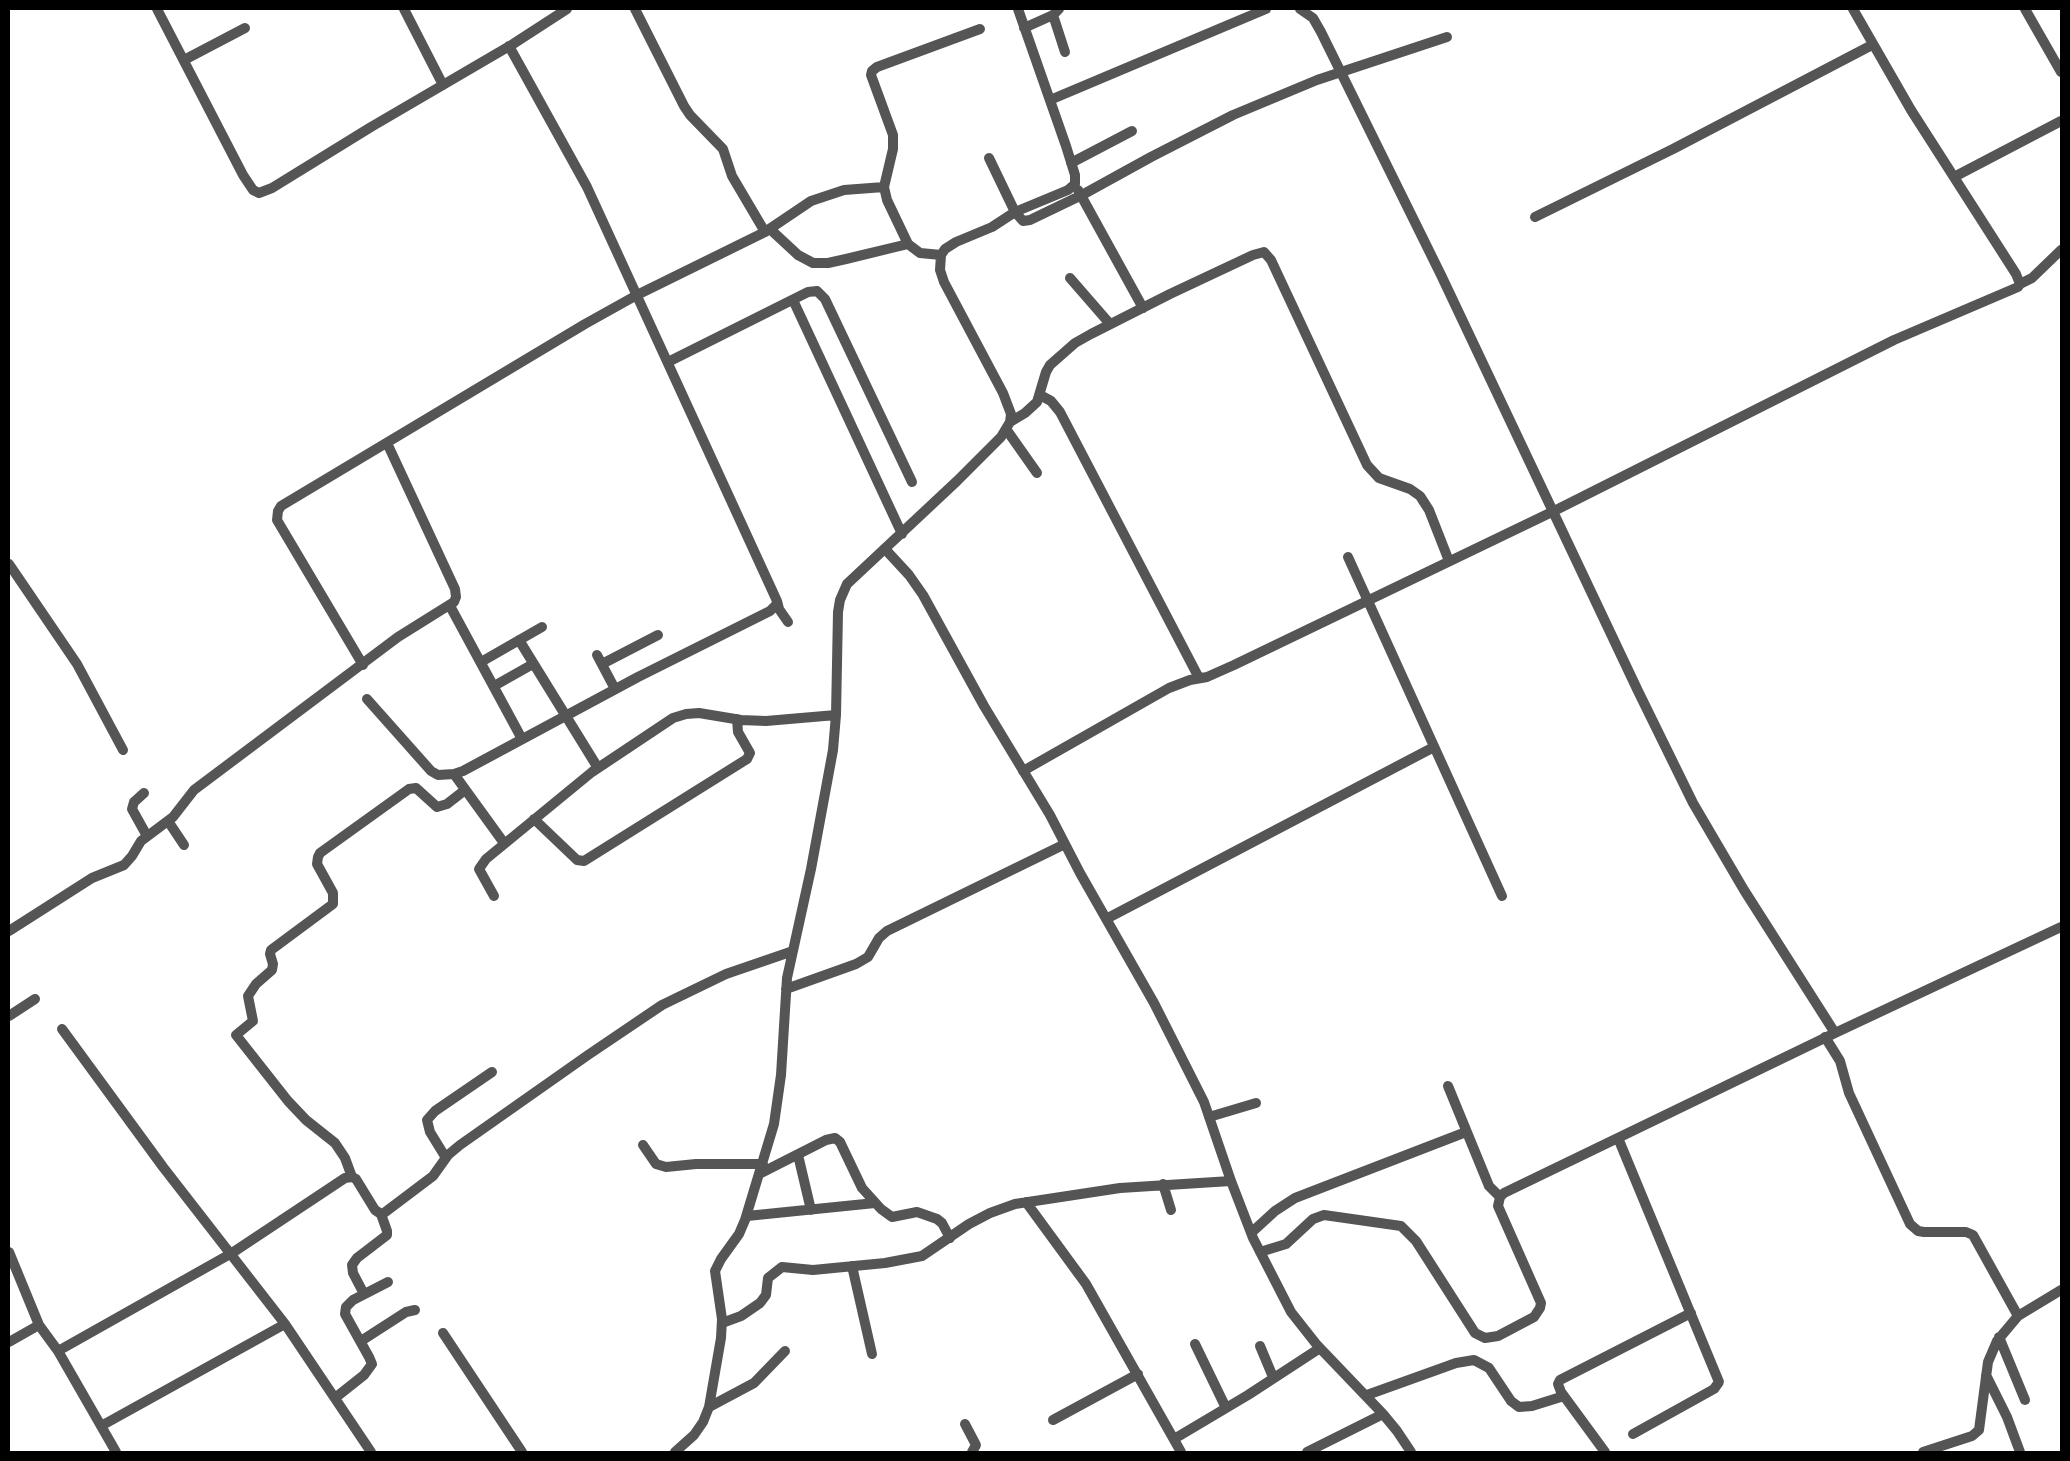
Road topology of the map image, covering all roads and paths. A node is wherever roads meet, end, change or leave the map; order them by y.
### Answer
1 (157, 9) edge
2 (404, 9) edge
3 (567, 9) edge
4 (635, 9) edge
5 (1018, 9) edge
6 (1266, 9) edge
7 (1300, 9) edge
8 (1853, 9) edge
9 (2025, 9) edge
10 (1056, 12) edge
11 (245, 28) dead end
12 (1024, 28) junction
13 (980, 29) dead end
14 (1447, 37) dead end
15 (1872, 44) junction
16 (509, 46) junction
17 (1065, 52) dead end
18 (184, 60) junction
19 (1340, 72) junction
20 (2061, 72) edge
21 (443, 85) junction
22 (1050, 100) junction
23 (2061, 121) edge
24 (1132, 131) dead end
25 (989, 158) dead end
26 (1071, 163) junction
27 (1954, 177) junction
28 (1075, 184) junction
29 (884, 187) junction
30 (1082, 195) junction
31 (1015, 212) junction
32 (1535, 217) dead end
33 (768, 230) junction
34 (908, 244) junction
35 (2061, 250) edge
36 (941, 255) junction
37 (1070, 278) dead end
38 (2020, 284) junction
39 (637, 295) junction
40 (793, 300) junction
41 (1143, 308) junction
42 (1110, 324) junction
43 (668, 362) junction
44 (1040, 395) junction
45 (1008, 426) junction
46 (387, 443) junction
47 (1037, 473) dead end
48 (912, 482) dead end
49 (1554, 511) junction
50 (902, 534) junction
51 (885, 549) junction
52 (1348, 556) dead end
53 (1449, 561) junction
54 (9, 564) edge
55 (1367, 600) junction
56 (777, 601) junction
57 (450, 606) junction
58 (788, 622) dead end
59 (542, 627) dead end
60 (658, 635) dead end
61 (519, 640) junction
62 (596, 655) dead end
63 (481, 662) junction
64 (533, 664) junction
65 (602, 664) junction
66 (363, 665) junction
67 (1199, 678) junction
68 (494, 686) junction
69 (615, 689) junction
70 (367, 699) dead end
71 (836, 715) junction
72 (564, 716) junction
73 (737, 719) junction
74 (522, 739) junction
75 (1434, 747) junction
76 (123, 750) dead end
77 (598, 768) junction
78 (1023, 771) junction
79 (454, 774) junction
80 (465, 790) junction
81 (144, 793) dead end
82 (534, 819) junction
83 (168, 821) junction
84 (147, 836) junction
85 (504, 843) junction
86 (1065, 844) junction
87 (184, 845) dead end
88 (494, 896) dead end
89 (1502, 896) dead end
90 (1106, 919) junction
91 (2061, 927) edge
92 (9, 931) edge
93 (793, 951) junction
94 (786, 989) junction
95 (35, 999) dead end
96 (9, 1016) edge
97 (62, 1029) dead end
98 (1835, 1033) junction
99 (1825, 1038) junction
100 (492, 1072) dead end
101 (1448, 1086) dead end
102 (1256, 1103) dead end
103 (1209, 1117) junction
104 (1466, 1132) junction
105 (1618, 1138) junction
106 (643, 1145) dead end
107 (798, 1155) junction
108 (446, 1158) junction
109 (762, 1169) junction
110 (352, 1177) junction
111 (1231, 1181) junction
112 (1163, 1184) junction
113 (1500, 1197) junction
114 (1026, 1202) junction
115 (875, 1203) junction
116 (811, 1210) junction
117 (1171, 1210) dead end
118 (381, 1214) junction
119 (747, 1216) junction
120 (1251, 1233) junction
121 (950, 1238) junction
122 (9, 1252) edge
123 (1260, 1252) junction
124 (232, 1253) junction
125 (852, 1266) junction
126 (388, 1282) dead end
127 (2061, 1290) edge
128 (364, 1294) junction
129 (415, 1310) dead end
130 (1691, 1313) junction
131 (2018, 1316) junction
132 (722, 1323) junction
133 (285, 1324) junction
134 (39, 1325) junction
135 (443, 1333) dead end
136 (1999, 1338) junction
137 (361, 1341) junction
138 (9, 1342) edge
139 (1196, 1344) dead end
140 (1260, 1346) dead end
141 (1320, 1348) junction
142 (58, 1351) junction
143 (786, 1351) dead end
144 (872, 1354) dead end
145 (1138, 1374) junction
146 (1986, 1375) junction
147 (1273, 1377) junction
148 (1367, 1395) junction
149 (1564, 1396) junction
150 (335, 1398) junction
151 (2025, 1400) dead end
152 (709, 1407) junction
153 (1226, 1408) junction
154 (1383, 1414) junction
155 (1053, 1420) dead end
156 (965, 1424) dead end
157 (101, 1426) junction
158 (1633, 1434) dead end
159 (1174, 1439) junction
160 (116, 1452) edge
161 (371, 1452) edge
162 (522, 1452) edge
163 (675, 1452) edge
164 (972, 1452) edge
165 (1182, 1452) edge
166 (1307, 1452) edge
167 (1411, 1452) edge
168 (1605, 1452) edge
169 (1923, 1452) edge
170 (2020, 1452) edge

1 - 18 street
2 - 21 street
3 - 16 street
4 - 33 street
5 - 12 street
6 - 22 street
7 - 19 street
8 - 15 street
9 - 20 street
10 - 12 street
10 - 17 street
11 - 18 street
12 - 22 street
13 - 29 street
14 - 19 street
15 - 27 street
15 - 32 street
16 - 21 street
16 - 39 street
18 - 21 street
19 - 30 street
19 - 49 street
22 - 26 street
23 - 27 street
24 - 26 street
25 - 31 street
26 - 28 street
27 - 38 street
28 - 30 street
28 - 31 street
29 - 33 street
29 - 34 street
30 - 31 street
30 - 41 street
31 - 36 street
33 - 34 street
33 - 39 street
34 - 36 street
35 - 38 street
36 - 45 street
37 - 42 street
38 - 49 street
39 - 43 street
39 - 46 street
40 - 43 street
40 - 48 street
40 - 50 street
41 - 42 street
41 - 53 street
42 - 44 street
43 - 56 street
44 - 45 street
44 - 67 street
45 - 47 street
45 - 50 street
46 - 57 street
46 - 66 street
49 - 53 street
49 - 98 street
50 - 51 street
51 - 71 street
51 - 78 street
52 - 55 street
53 - 55 street
54 - 76 street
55 - 67 street
55 - 75 street
56 - 58 street
56 - 69 street
57 - 63 street
57 - 66 street
59 - 61 street
60 - 65 street
61 - 63 street
61 - 64 street
62 - 65 street
63 - 68 street
64 - 68 street
64 - 72 street
65 - 69 street
66 - 83 street
67 - 78 street
68 - 74 street
69 - 72 street
70 - 79 street
71 - 73 street
71 - 93 street
72 - 74 street
72 - 77 street
73 - 77 street
73 - 82 street
74 - 79 street
75 - 89 street
75 - 90 street
77 - 82 street
78 - 86 street
79 - 80 street
80 - 85 street
80 - 110 street
81 - 84 street
82 - 85 street
83 - 84 street
83 - 87 street
84 - 92 street
85 - 88 street
86 - 90 street
86 - 94 street
90 - 103 street
91 - 98 street
93 - 94 street
93 - 108 street
94 - 109 street
95 - 96 street
97 - 124 street
98 - 99 street
99 - 105 street
99 - 131 street
100 - 108 street
101 - 104 street
102 - 103 street
103 - 111 street
104 - 113 street
104 - 120 street
105 - 113 street
105 - 130 street
106 - 109 street
107 - 109 street
107 - 115 street
107 - 116 street
108 - 118 street
109 - 119 street
110 - 118 street
110 - 124 street
111 - 112 street
111 - 120 street
112 - 114 street
112 - 117 street
113 - 123 street
114 - 121 street
114 - 145 street
115 - 116 street
115 - 121 street
116 - 119 street
118 - 128 street
119 - 132 street
120 - 123 street
121 - 125 street
122 - 134 street
123 - 141 street
124 - 133 street
124 - 142 street
125 - 132 street
125 - 144 street
126 - 128 street
127 - 131 street
128 - 137 street
129 - 137 street
130 - 149 street
130 - 158 street
131 - 136 street
132 - 152 street
133 - 150 street
133 - 157 street
134 - 138 street
134 - 142 street
135 - 162 street
136 - 146 street
136 - 151 street
137 - 150 street
139 - 153 street
140 - 147 street
141 - 147 street
141 - 148 street
142 - 157 street
143 - 152 street
145 - 155 street
145 - 159 street
146 - 169 street
146 - 170 street
147 - 153 street
148 - 149 street
148 - 154 street
149 - 168 street
150 - 161 street
152 - 163 street
153 - 159 street
154 - 166 street
154 - 167 street
156 - 164 street
157 - 160 street
159 - 165 street

